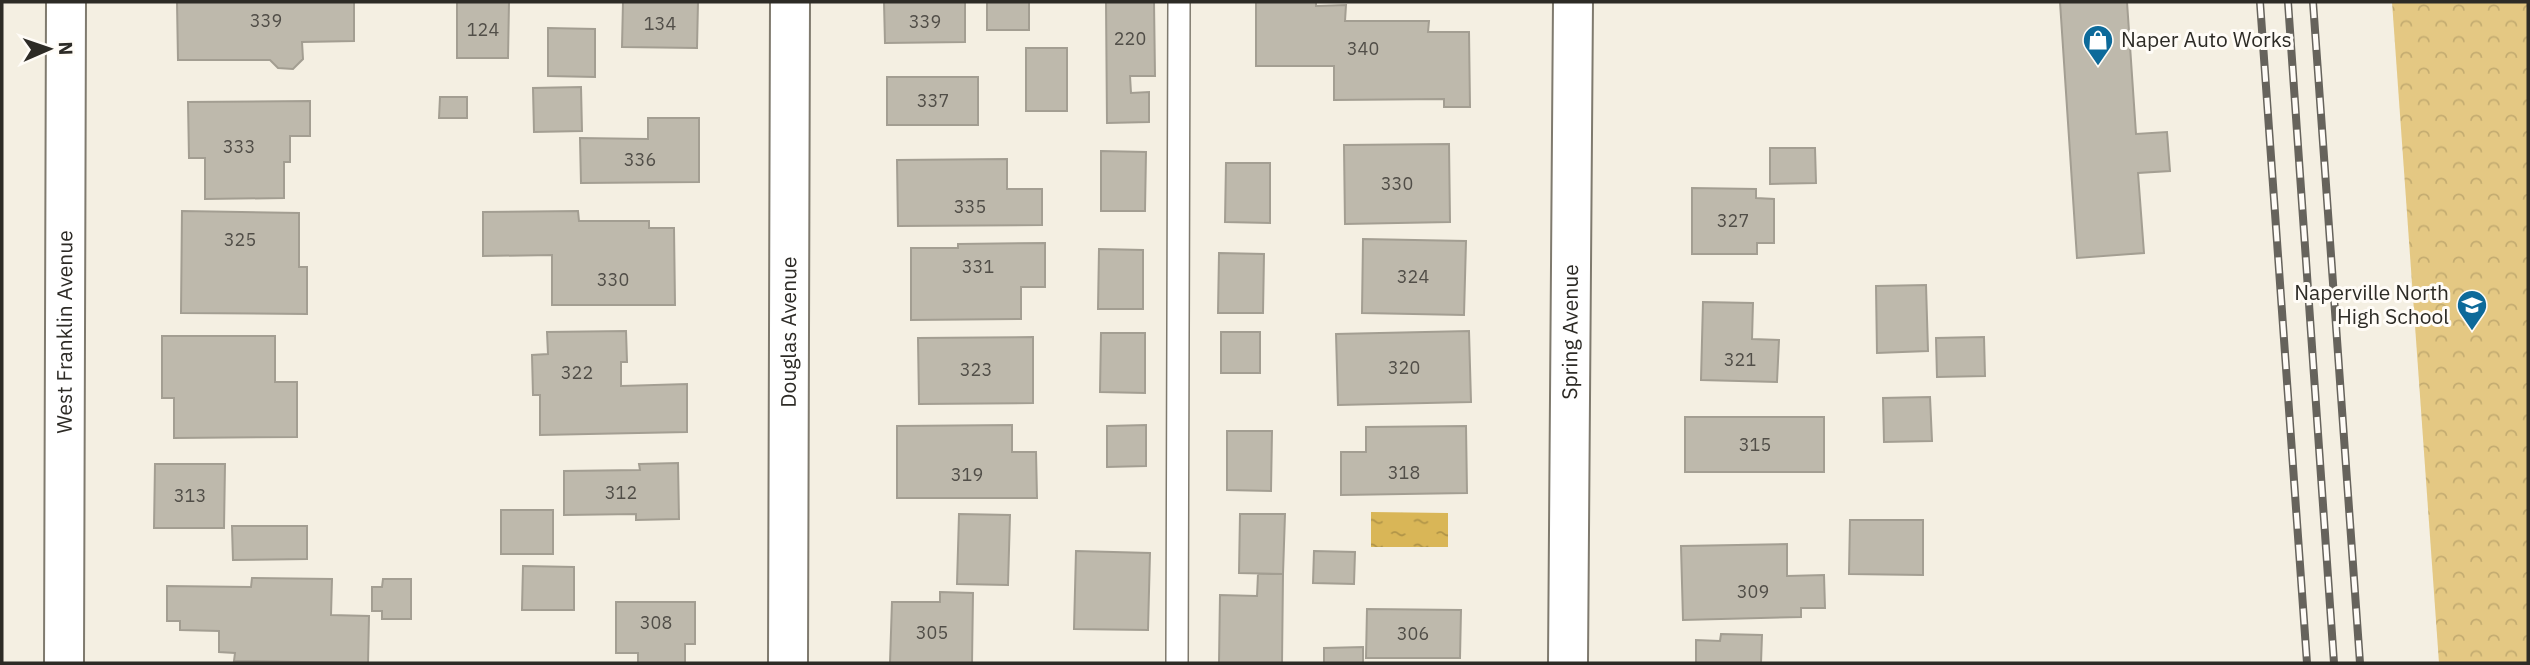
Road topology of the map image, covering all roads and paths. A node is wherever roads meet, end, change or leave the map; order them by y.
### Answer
1 (66, 2) edge
2 (790, 2) edge
3 (1179, 2) edge
4 (1573, 2) edge
5 (64, 663) edge
6 (788, 663) edge
7 (1177, 663) edge
8 (1568, 663) edge

1 - 5 street, West Franklin Avenue
2 - 6 street, Douglas Avenue
3 - 7 lane
4 - 8 street, Spring Avenue

